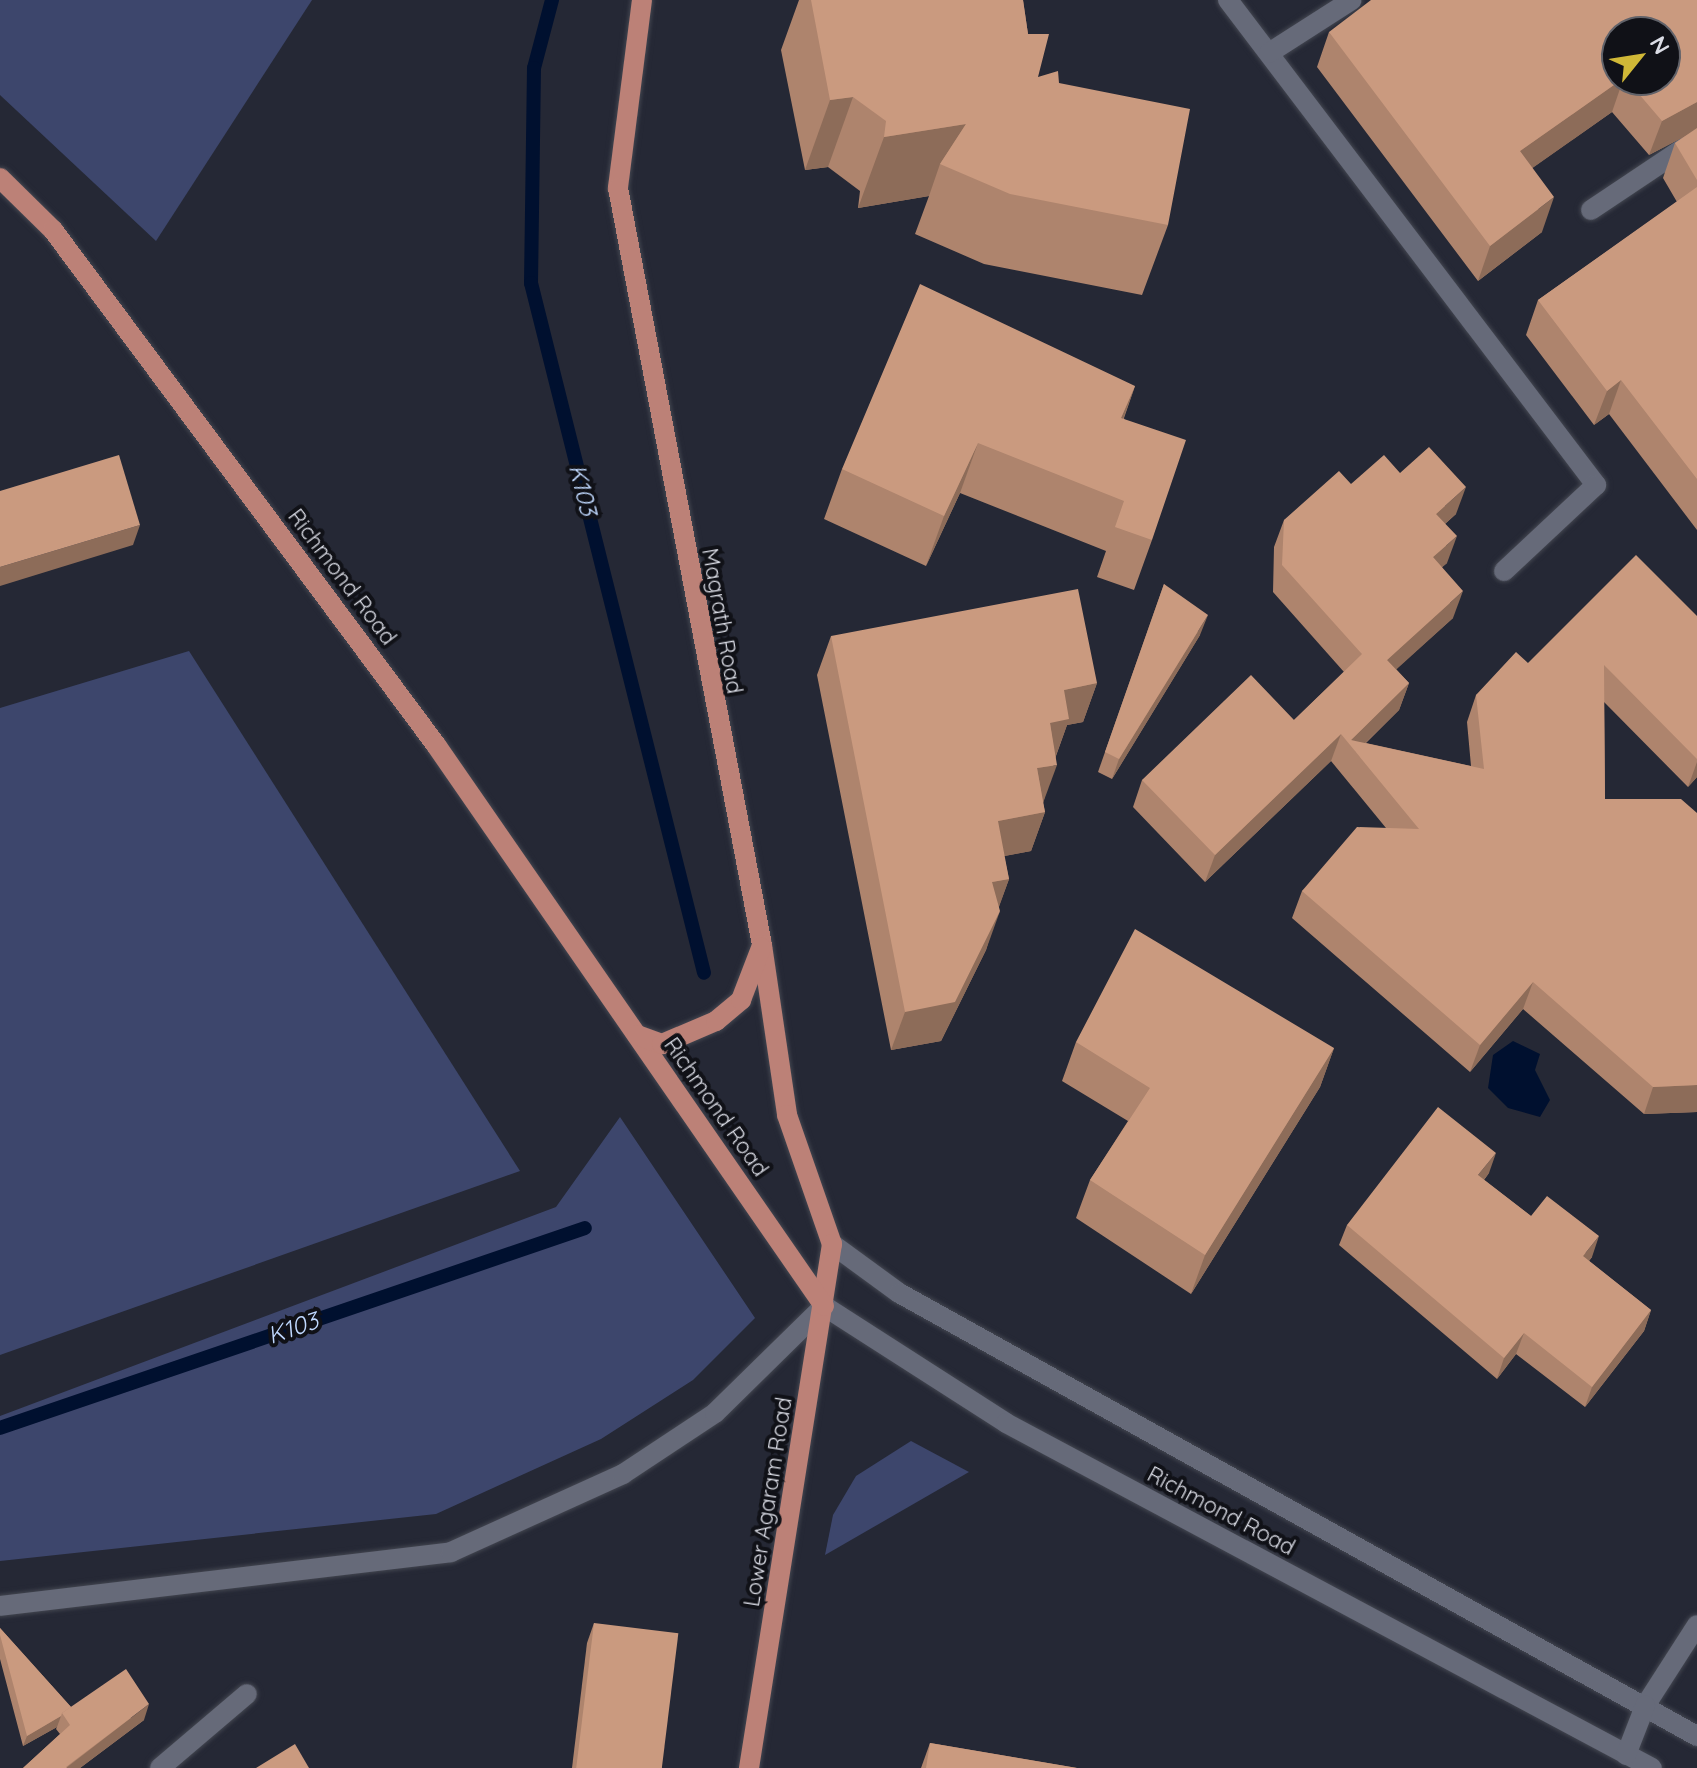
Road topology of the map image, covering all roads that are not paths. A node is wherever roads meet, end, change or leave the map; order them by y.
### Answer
1 (642, 0) edge
2 (1228, 0) edge
3 (1352, 0) edge
4 (1269, 53) junction
5 (1697, 139) edge
6 (0, 178) edge
7 (1591, 210) dead end
8 (1504, 571) dead end
9 (762, 945) junction
10 (637, 1035) junction
11 (832, 1244) junction
12 (824, 1306) junction
13 (0, 1606) edge
14 (1697, 1625) edge
15 (247, 1694) dead end
16 (1645, 1706) junction
17 (1697, 1736) edge
18 (1626, 1755) junction
19 (160, 1768) edge
20 (749, 1768) edge
21 (1652, 1768) edge

1 - 9 main road, Magrath Road
2 - 4 street
3 - 4 street
4 - 8 street
5 - 7 street
6 - 10 main road, Richmond Road
9 - 10 main road
9 - 11 main road, Magrath Road
10 - 12 main road, Richmond Road
11 - 12 main road, Lower Agaram Road
11 - 16 street, Richmond Road
12 - 13 street
12 - 18 street, Richmond Road
12 - 20 main road, Lower Agaram Road
14 - 16 street
15 - 19 street
16 - 17 street, Richmond Road
16 - 18 street
18 - 21 street, Richmond Road

